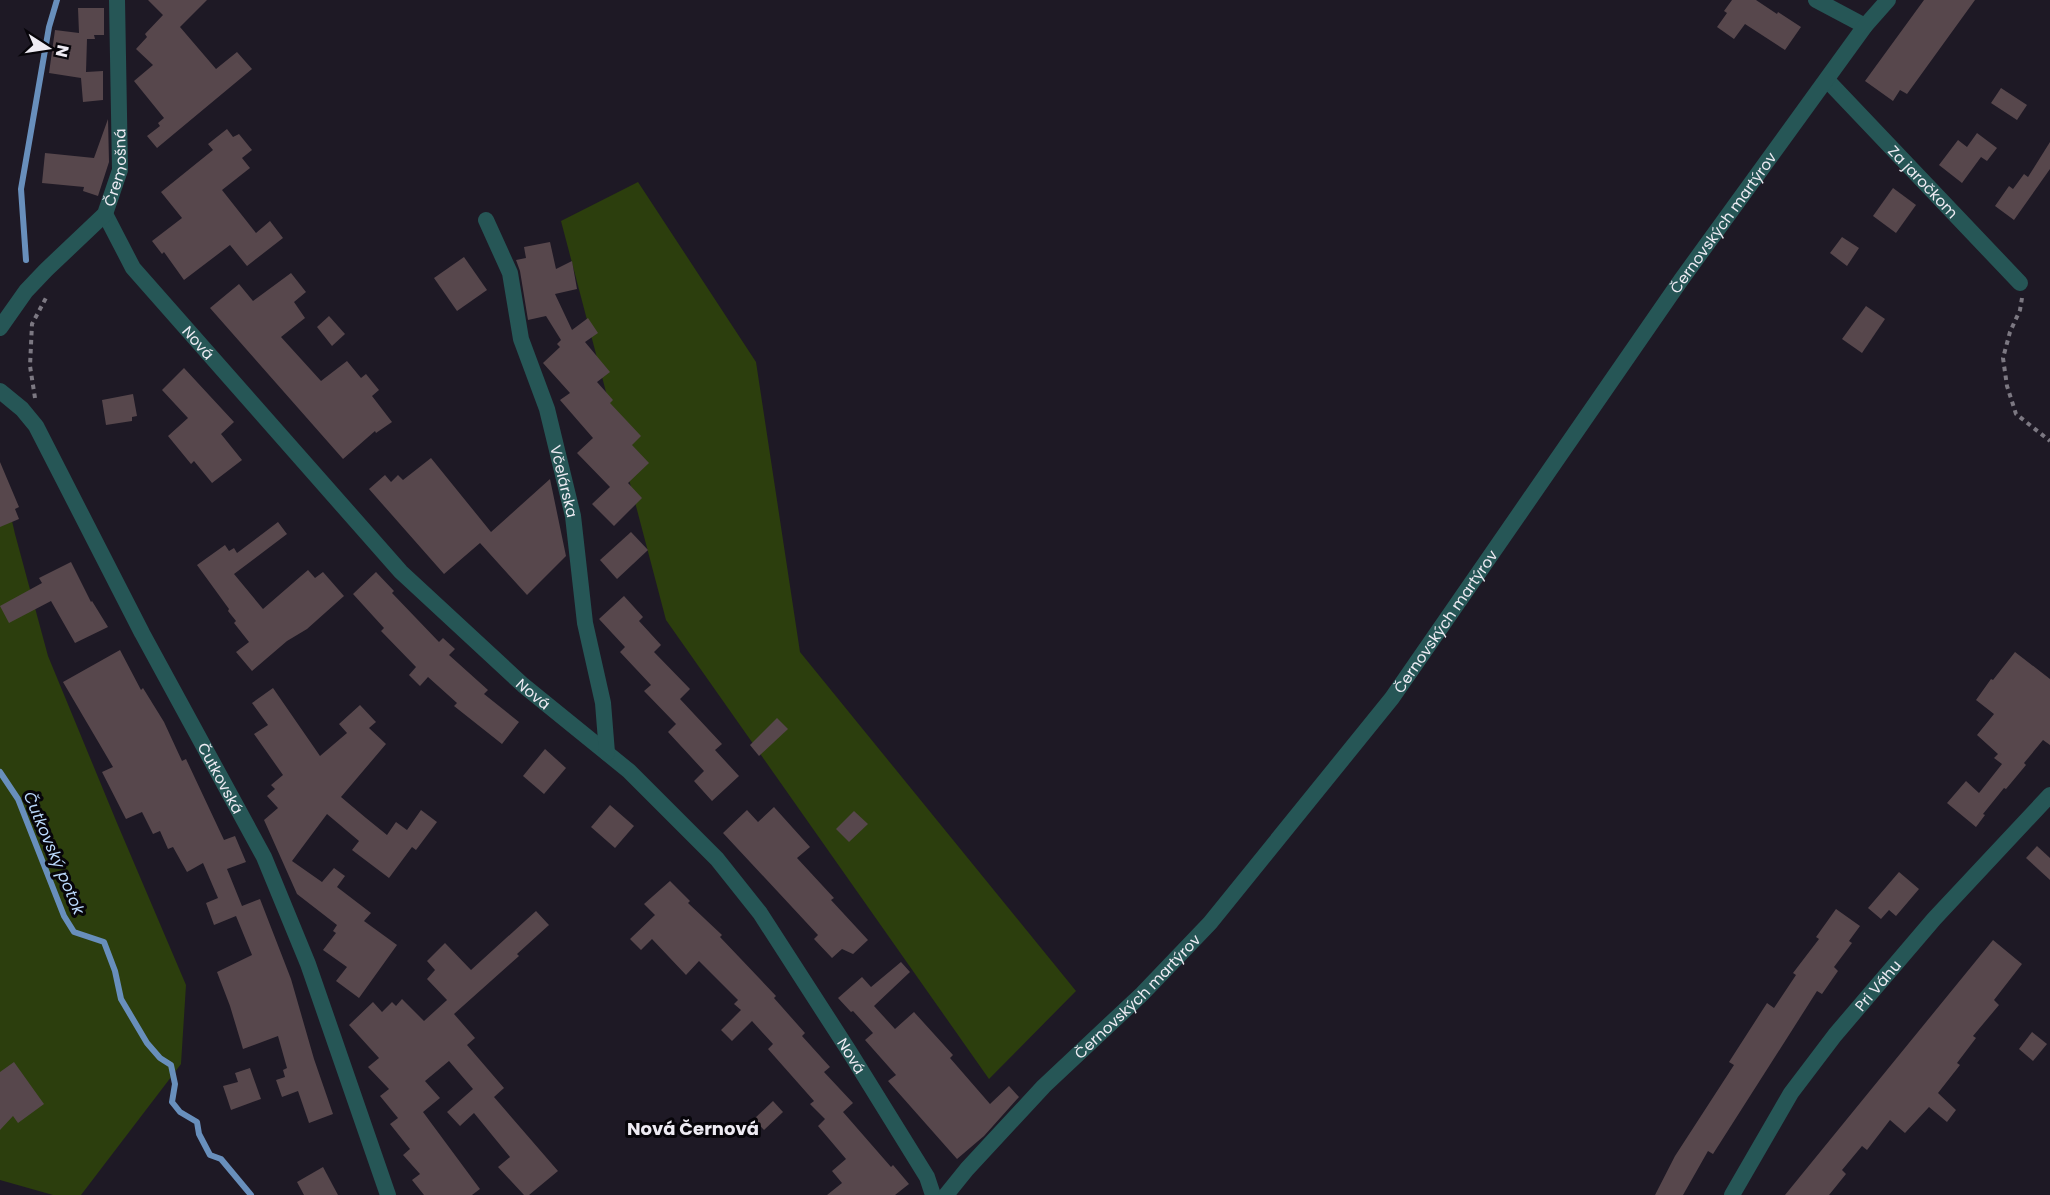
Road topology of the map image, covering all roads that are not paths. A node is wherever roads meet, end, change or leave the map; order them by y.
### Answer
1 (117, 0) edge
2 (1816, 0) edge
3 (1887, 0) edge
4 (1866, 26) junction
5 (1827, 80) junction
6 (105, 214) junction
7 (486, 220) dead end
8 (2020, 283) road end
9 (0, 328) edge
10 (0, 391) edge
11 (607, 753) junction
12 (2050, 795) edge
13 (388, 1195) edge
14 (933, 1195) edge
15 (946, 1195) edge
16 (1732, 1195) edge

1 - 6 street, Čremošná
2 - 4 street
3 - 4 street, Černovských martýrov
4 - 5 street, Černovských martýrov
5 - 8 street, Za jaročkom
5 - 15 street, Černovských martýrov
6 - 9 street, Čremošná
6 - 11 street, Nová
7 - 11 street, Včelárska
10 - 13 street, Čutkovská
11 - 14 street, Nová
12 - 16 street, Pri Váhu

